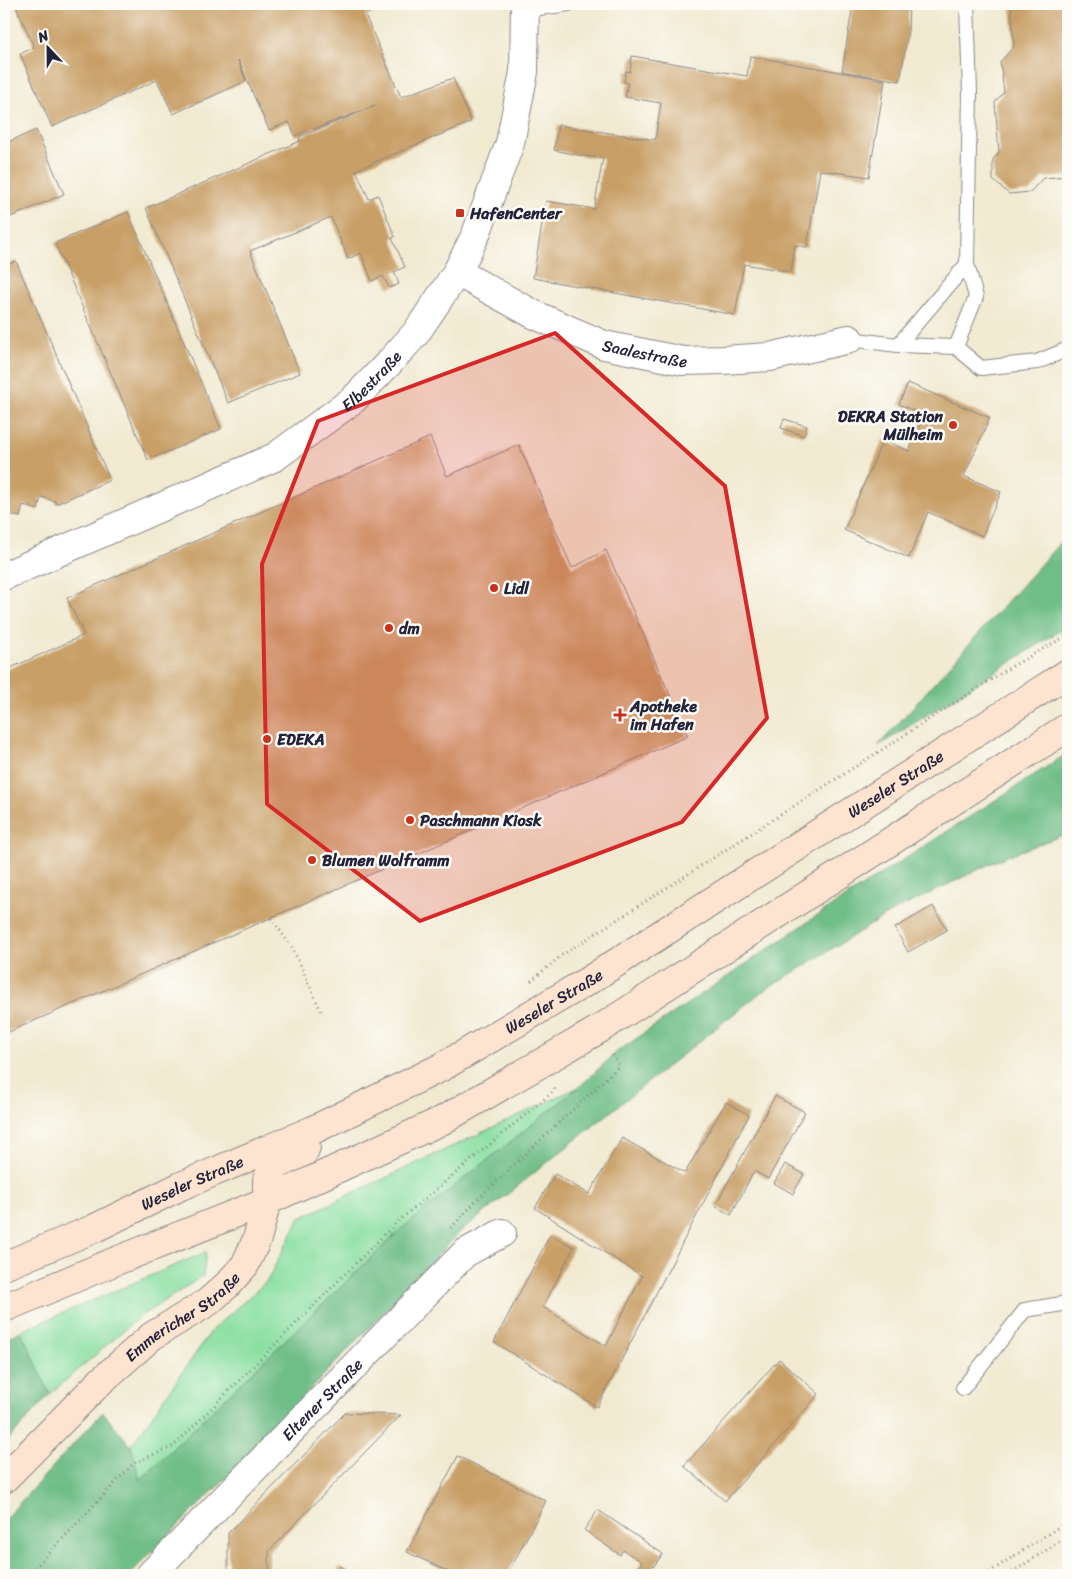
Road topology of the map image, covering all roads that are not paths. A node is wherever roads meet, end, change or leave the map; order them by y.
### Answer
1 (569, 4) edge
2 (967, 4) edge
3 (525, 7) edge
4 (967, 264) junction
5 (457, 272) junction
6 (848, 339) joint
7 (898, 345) junction
8 (956, 347) junction
9 (1068, 349) edge
10 (4, 576) edge
11 (1068, 672) edge
12 (1068, 726) edge
13 (313, 1130) junction
14 (267, 1200) junction
15 (502, 1233) dead end
16 (4, 1266) edge
17 (1068, 1303) edge
18 (4, 1308) edge
19 (963, 1388) dead end
20 (4, 1479) edge
21 (150, 1575) edge

1 - 3 lane
2 - 4 lane
3 - 5 street, Elbestraße
4 - 7 lane
4 - 8 lane
5 - 6 street, Saalestraße
5 - 10 street, Elbestraße
6 - 7 lane
7 - 8 lane
8 - 9 lane
11 - 13 main road, Weseler Straße
12 - 14 main road
13 - 14 main road, Emmericher Straße
13 - 16 main road, Weseler Straße
14 - 18 main road
14 - 20 main road, Emmericher Straße
15 - 21 street, Eltener Straße
17 - 19 lane

